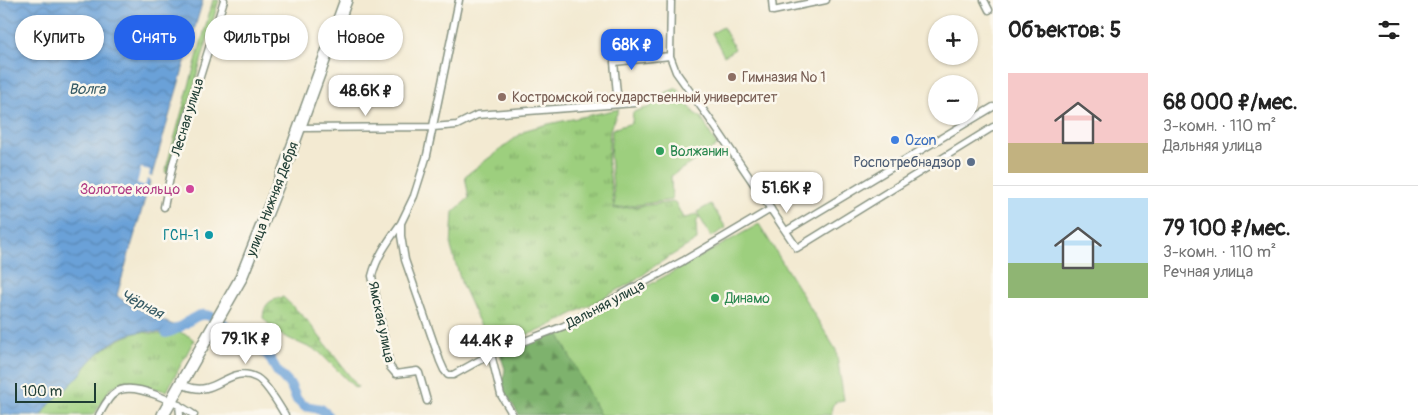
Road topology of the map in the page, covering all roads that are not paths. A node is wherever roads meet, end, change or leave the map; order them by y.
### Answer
1 (224, 0) edge
2 (346, 0) edge
3 (459, 0) edge
4 (671, 0) edge
5 (772, 0) edge
6 (826, 0) edge
7 (984, 0) edge
8 (988, 10) dead end
9 (670, 56) junction
10 (635, 103) dead end
11 (618, 104) junction
12 (993, 107) edge
13 (433, 127) junction
14 (993, 127) edge
15 (298, 128) junction
16 (164, 207) dead end
17 (771, 210) junction
18 (401, 223) junction
19 (786, 231) junction
20 (491, 354) junction
21 (180, 384) junction
22 (427, 401) dead end
23 (174, 403) junction
24 (99, 415) edge
25 (163, 415) edge
26 (180, 415) edge
27 (194, 415) edge
28 (285, 415) edge
29 (513, 415) edge

1 - 16 street, Лесная улица
2 - 15 highway, улица Нижняя Дебря
3 - 13 street
4 - 9 street
5 - 6 street
7 - 8 street
9 - 11 street
9 - 17 street
10 - 11 street
11 - 13 street
12 - 19 street
13 - 15 street
13 - 18 street
14 - 19 street
15 - 21 highway, улица Нижняя Дебря
17 - 19 street
17 - 20 street, Дальняя улица
18 - 20 street, Дальняя улица
18 - 22 street, Ямская улица
20 - 29 street
21 - 23 highway, улица Нижняя Дебря
21 - 28 street
23 - 24 street
23 - 25 highway, улица Нижняя Дебря
23 - 26 street
23 - 27 street

